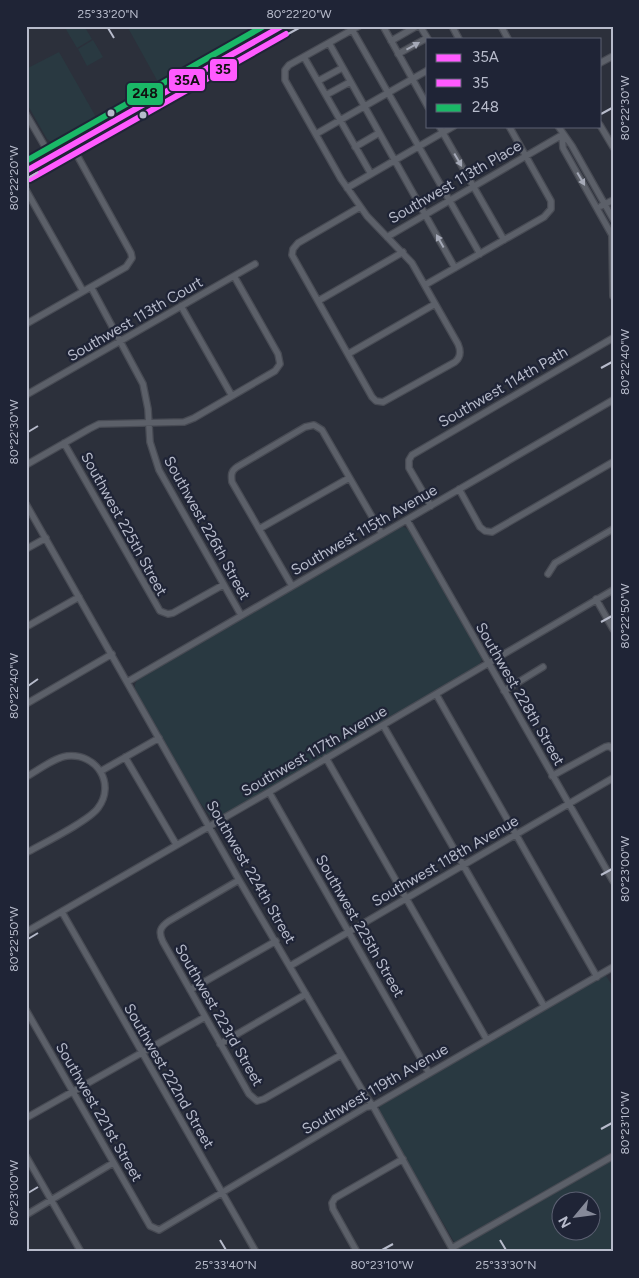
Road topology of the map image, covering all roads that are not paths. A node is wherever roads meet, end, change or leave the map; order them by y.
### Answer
1 (282, 26) edge
2 (359, 26) edge
3 (383, 26) edge
4 (418, 26) edge
5 (452, 26) edge
6 (501, 26) edge
7 (351, 28) edge
8 (426, 38) edge
9 (459, 38) edge
10 (507, 38) edge
11 (391, 40) junction
12 (426, 40) edge
13 (329, 43) junction
14 (398, 54) junction
15 (304, 57) junction
16 (342, 68) junction
17 (426, 71) edge
18 (412, 79) junction
19 (318, 81) junction
20 (350, 82) junction
21 (388, 93) junction
22 (326, 95) junction
23 (426, 104) edge
24 (364, 107) junction
25 (26, 114) edge
26 (340, 120) junction
27 (439, 128) edge
28 (451, 128) edge
29 (510, 128) edge
30 (559, 128) edge
31 (602, 128) edge
32 (379, 133) junction
33 (442, 133) junction
34 (316, 134) junction
35 (562, 135) junction
36 (72, 146) junction
37 (419, 146) junction
38 (355, 147) junction
39 (613, 147) edge
40 (526, 156) junction
41 (51, 158) junction
42 (395, 160) junction
43 (26, 171) edge
44 (371, 174) junction
45 (473, 187) junction
46 (347, 188) junction
47 (26, 190) edge
48 (449, 200) junction
49 (613, 200) edge
50 (605, 205) junction
51 (360, 207) junction
52 (598, 208) junction
53 (425, 214) junction
54 (613, 219) edge
55 (387, 236) junction
56 (613, 236) edge
57 (504, 240) junction
58 (403, 252) junction
59 (480, 254) junction
60 (255, 264) dead end
61 (455, 268) junction
62 (234, 276) junction
63 (425, 285) junction
64 (92, 286) junction
65 (613, 289) edge
66 (84, 291) junction
67 (613, 296) edge
68 (318, 301) junction
69 (435, 304) junction
70 (181, 306) junction
71 (26, 324) edge
72 (613, 338) edge
73 (121, 341) junction
74 (348, 354) junction
75 (26, 395) edge
76 (232, 396) junction
77 (613, 400) edge
78 (149, 424) junction
79 (64, 443) junction
80 (613, 462) edge
81 (26, 465) edge
82 (349, 478) junction
83 (459, 489) junction
84 (26, 504) edge
85 (431, 506) junction
86 (407, 520) junction
87 (260, 529) junction
88 (613, 529) edge
89 (382, 534) junction
90 (46, 538) junction
91 (26, 550) edge
92 (548, 574) dead end
93 (223, 585) junction
94 (292, 586) junction
95 (613, 590) edge
96 (79, 597) junction
97 (596, 599) junction
98 (240, 615) junction
99 (26, 627) edge
100 (613, 629) edge
101 (112, 654) junction
102 (488, 664) junction
103 (543, 667) dead end
104 (127, 682) junction
105 (504, 691) junction
106 (436, 694) junction
107 (26, 704) edge
108 (383, 725) junction
109 (159, 738) junction
110 (613, 749) edge
111 (125, 757) junction
112 (326, 758) junction
113 (101, 772) junction
114 (552, 776) junction
115 (26, 777) edge
116 (613, 778) edge
117 (269, 792) junction
118 (568, 804) junction
119 (209, 826) junction
120 (515, 834) junction
121 (176, 844) junction
122 (26, 853) edge
123 (463, 864) junction
124 (240, 880) junction
125 (613, 881) edge
126 (406, 898) junction
127 (62, 912) junction
128 (26, 932) edge
129 (348, 932) junction
130 (276, 941) junction
131 (290, 966) junction
132 (613, 967) edge
133 (597, 976) junction
134 (190, 990) junction
135 (306, 994) junction
136 (544, 1006) junction
137 (26, 1010) edge
138 (205, 1017) junction
139 (487, 1040) junction
140 (220, 1044) junction
141 (142, 1052) junction
142 (341, 1055) junction
143 (429, 1073) junction
144 (73, 1092) junction
145 (373, 1106) junction
146 (26, 1118) edge
147 (26, 1156) edge
148 (613, 1156) edge
149 (403, 1159) junction
150 (113, 1163) junction
151 (222, 1192) junction
152 (51, 1200) junction
153 (26, 1215) edge
154 (150, 1226) joint
155 (453, 1250) edge
156 (81, 1252) edge
157 (256, 1252) edge
158 (357, 1252) edge

1 - 36 main road
2 - 7 street
3 - 11 street
4 - 8 street
4 - 11 street
5 - 9 street
6 - 10 street
7 - 13 street
7 - 21 street
11 - 14 street
14 -> 12 street
13 - 15 street
13 - 16 street
14 - 18 street
15 - 19 street
15 - 34 street
16 - 19 street
16 - 20 street
17 - 18 street
18 - 21 street
18 - 23 street
19 - 22 street
20 - 22 street
20 - 24 street
21 - 24 street
21 - 37 street
22 - 26 street
24 - 26 street
24 - 32 street
25 - 41 street
26 - 34 street
26 - 38 street
27 - 33 street
28 - 33 street
29 - 40 street
30 - 35 street
31 - 39 street
32 - 38 street
32 - 42 street
33 - 37 street
33 -> 45 street
34 - 46 street
35 - 40 street, Southwest 113th Place
35 - 50 street
35 -> 52 street
36 - 41 main road
36 - 64 street
37 - 42 street
37 - 48 street
38 - 44 street
40 - 45 street, Southwest 113th Place
40 - 57 street
41 - 43 main road
42 - 44 street
42 - 53 street
44 - 46 street
45 - 48 street, Southwest 113th Place
45 - 57 street
46 - 51 street
47 - 66 street
48 - 53 street, Southwest 113th Place
48 - 59 street
49 - 50 street
50 - 52 street
50 - 54 street
51 - 55 street
51 - 68 street
52 - 56 street
53 - 55 street, Southwest 113th Place
61 -> 53 street
55 - 58 street
56 - 65 street
57 - 59 street
58 - 63 street
58 - 68 street
59 - 61 street
60 - 62 street, Southwest 113th Court
61 - 63 street
62 - 70 street, Southwest 113th Court
62 - 76 street
63 - 69 street
64 - 66 street
64 - 73 street, Southwest 226th Street
65 - 67 street
66 - 71 street
68 - 74 street
69 - 74 street
69 - 74 street
70 - 73 street, Southwest 113th Court
70 - 76 street
72 - 85 street, Southwest 114th Path
73 - 75 street, Southwest 113th Court
73 - 78 street, Southwest 226th Street
76 - 78 street
77 - 83 street, Southwest 115th Avenue
78 - 79 street
78 - 93 street, Southwest 226th Street
79 - 81 street
79 - 93 street, Southwest 225th Street
80 - 83 street
82 - 87 street
82 - 87 street
82 - 89 street
83 - 85 street, Southwest 115th Avenue
84 - 90 street, Southwest 224th Street
85 - 86 street, Southwest 115th Avenue
86 - 89 street, Southwest 115th Avenue
86 - 102 street, Southwest 228th Street
87 - 94 street
88 - 92 street
89 - 94 street, Southwest 115th Avenue
90 - 91 street
90 - 96 street, Southwest 224th Street
93 - 98 street, Southwest 226th Street
94 - 98 street, Southwest 115th Avenue
95 - 97 street, Southwest 117th Avenue
96 - 99 street
96 - 101 street, Southwest 224th Street
97 - 100 street
97 - 102 street, Southwest 117th Avenue
98 - 104 street, Southwest 115th Avenue
101 - 104 street, Southwest 224th Street
101 - 107 street
102 - 105 street, Southwest 228th Street
102 - 106 street, Southwest 117th Avenue
103 - 105 street
104 - 109 street, Southwest 224th Street
105 - 114 street, Southwest 228th Street
106 - 108 street, Southwest 117th Avenue
106 - 120 street
108 - 112 street, Southwest 117th Avenue
108 - 123 street
109 - 111 street
109 - 119 street, Southwest 224th Street
110 - 114 street
111 - 113 street
111 - 121 street
112 - 117 street, Southwest 117th Avenue
112 - 126 street
113 - 115 street
113 - 122 street
114 - 118 street, Southwest 228th Street
116 - 118 street, Southwest 118th Avenue
117 - 119 street, Southwest 117th Avenue
117 - 129 street, Southwest 225th Street
118 - 120 street, Southwest 118th Avenue
118 - 125 street, Southwest 228th Street
119 - 121 street, Southwest 117th Avenue
119 - 124 street, Southwest 224th Street
120 - 123 street, Southwest 118th Avenue
120 - 133 street
121 - 127 street, Southwest 117th Avenue
123 - 126 street, Southwest 118th Avenue
123 - 136 street
124 - 130 street, Southwest 224th Street
124 - 134 street, Southwest 223rd Street
126 - 129 street, Southwest 118th Avenue
126 - 139 street
127 - 128 street, Southwest 117th Avenue
127 - 141 street, Southwest 222nd Street
129 - 131 street, Southwest 118th Avenue
129 - 143 street, Southwest 225th Street
130 - 131 street, Southwest 224th Street
130 - 134 street
131 - 135 street, Southwest 224th Street
132 - 133 street, Southwest 119th Avenue
133 - 136 street, Southwest 119th Avenue
134 - 138 street, Southwest 223rd Street
135 - 140 street
135 - 142 street, Southwest 224th Street
136 - 139 street, Southwest 119th Avenue
137 - 144 street, Southwest 221st Street
138 - 140 street, Southwest 223rd Street
138 - 141 street
139 - 143 street, Southwest 119th Avenue
140 - 142 street, Southwest 223rd Street
141 - 144 street
141 - 151 street, Southwest 222nd Street
142 - 145 street, Southwest 224th Street
143 - 145 street, Southwest 119th Avenue
144 - 146 street
144 - 150 street, Southwest 221st Street
145 - 149 street, Southwest 224th Street
145 - 151 street, Southwest 119th Avenue
147 - 152 street
148 - 155 street
149 - 155 street, Southwest 224th Street
149 - 158 street
150 - 152 street
150 - 154 street, Southwest 221st Street
151 - 154 street, Southwest 119th Avenue
151 - 157 street, Southwest 222nd Street
152 - 153 street
152 - 156 street

